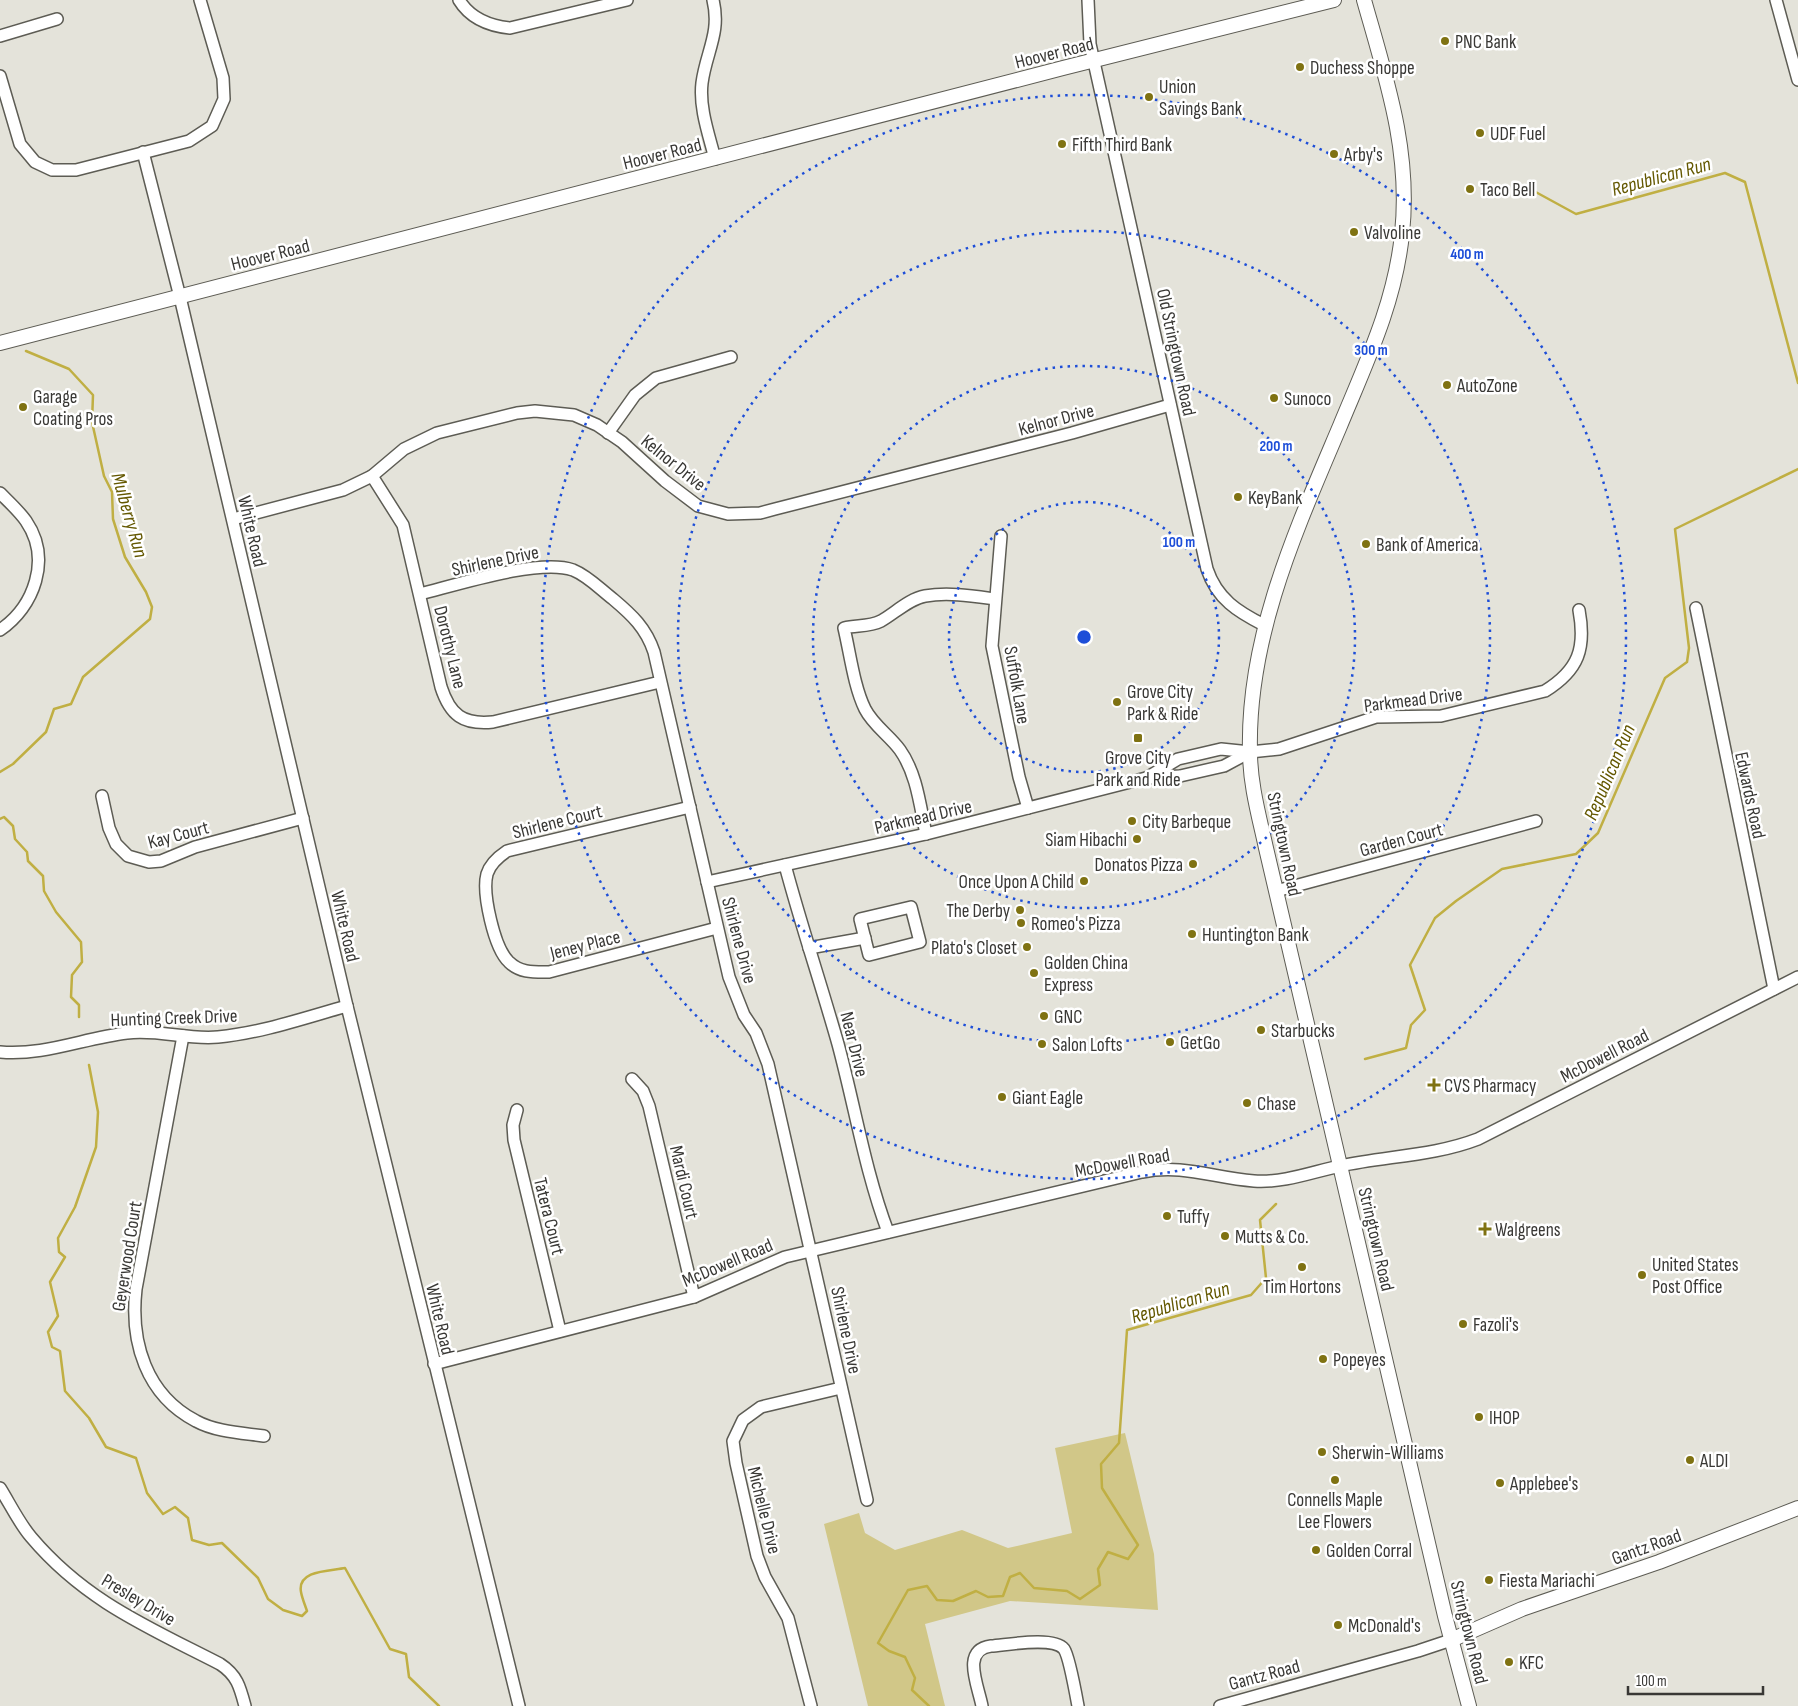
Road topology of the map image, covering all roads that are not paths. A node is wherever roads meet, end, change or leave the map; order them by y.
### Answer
1 (200, 0) edge
2 (459, 0) edge
3 (627, 0) edge
4 (713, 0) edge
5 (1088, 0) edge
6 (1334, 0) edge
7 (1364, 0) edge
8 (1776, 0) edge
9 (586, 5) edge
10 (58, 19) dead end
11 (0, 36) edge
12 (1095, 61) junction
13 (0, 76) edge
14 (1798, 80) edge
15 (143, 152) junction
16 (715, 159) junction
17 (180, 297) junction
18 (0, 343) edge
19 (731, 357) dead end
20 (1170, 405) junction
21 (608, 433) junction
22 (372, 476) junction
23 (0, 493) edge
24 (232, 519) junction
25 (1001, 536) dead end
26 (420, 594) junction
27 (995, 599) junction
28 (1696, 608) dead end
29 (1579, 610) dead end
30 (1264, 625) junction
31 (0, 630) edge
32 (660, 682) junction
33 (1250, 752) junction
34 (1146, 778) junction
35 (102, 796) dead end
36 (690, 806) junction
37 (1028, 808) junction
38 (302, 818) junction
39 (1536, 821) dead end
40 (926, 834) junction
41 (785, 865) junction
42 (707, 882) junction
43 (1276, 890) junction
44 (492, 919) joint
45 (717, 928) junction
46 (865, 938) junction
47 (808, 948) junction
48 (1798, 977) edge
49 (1774, 989) junction
50 (347, 1006) junction
51 (183, 1036) junction
52 (0, 1052) edge
53 (632, 1079) dead end
54 (517, 1110) dead end
55 (1340, 1166) junction
56 (888, 1232) junction
57 (812, 1251) junction
58 (694, 1297) junction
59 (560, 1331) junction
60 (434, 1364) junction
61 (841, 1388) junction
62 (264, 1436) dead end
63 (0, 1488) edge
64 (867, 1500) dead end
65 (1797, 1513) edge
66 (1451, 1640) junction
67 (245, 1706) edge
68 (519, 1706) edge
69 (811, 1706) edge
70 (982, 1706) edge
71 (1078, 1706) edge
72 (1220, 1706) edge
73 (1469, 1706) edge

1 - 15 street
2 - 9 street
3 - 9 street
4 - 16 street
5 - 12 street, Old Stringtown Road
6 - 12 main road, Hoover Road
7 - 30 main road, Stringtown Road
8 - 14 street
10 - 11 street
12 - 16 main road, Hoover Road
12 - 20 street, Old Stringtown Road
13 - 15 street
15 - 17 street, White Road
16 - 17 main road, Hoover Road
17 - 18 main road, Hoover Road
17 - 24 street, White Road
19 - 21 street
20 - 21 street, Kelnor Drive
20 - 30 street, Old Stringtown Road
21 - 22 street, Kelnor Drive
22 - 24 street, Kelnor Drive
22 - 26 street, Dorothy Lane
23 - 31 street
24 - 38 street, White Road
25 - 27 street, Suffolk Lane
26 - 32 street, Shirlene Drive
26 - 32 street, Dorothy Lane
27 - 37 street, Suffolk Lane
27 - 40 street
28 - 49 street, Edwards Road
29 - 33 street, Parkmead Drive
30 - 33 main road, Stringtown Road
32 - 36 street, Shirlene Drive
33 - 34 street, Parkmead Drive
33 - 34 street, Parkmead Drive
33 - 43 main road, Stringtown Road
34 - 37 street, Parkmead Drive
35 - 38 street, Kay Court
36 - 42 street, Shirlene Drive
36 - 44 street, Shirlene Court
37 - 40 street, Parkmead Drive
38 - 50 street, White Road
39 - 43 street, Garden Court
40 - 41 street, Parkmead Drive
41 - 42 street, Parkmead Drive
41 - 47 street, Near Drive
42 - 45 street, Shirlene Drive
43 - 55 main road, Stringtown Road
44 - 45 street, Jeney Place
45 - 57 street, Shirlene Drive
46 - 46 street
46 - 47 street
47 - 56 street, Near Drive
48 - 49 street, McDowell Road
49 - 55 street, McDowell Road
50 - 51 street, Hunting Creek Drive
50 - 60 street, White Road
51 - 52 street, Hunting Creek Drive
51 - 62 street, Geyerwood Court
53 - 58 street, Mardi Court
54 - 59 street, Tatera Court
55 - 56 street, McDowell Road
55 - 66 main road, Stringtown Road
56 - 57 street, McDowell Road
57 - 58 street, McDowell Road
57 - 61 street, Shirlene Drive
58 - 59 street, McDowell Road
59 - 60 street, McDowell Road
60 - 68 street, White Road
61 - 64 street, Shirlene Drive
61 - 69 street, Michelle Drive
63 - 67 street, Presley Drive
65 - 66 main road, Gantz Road
66 - 72 street, Gantz Road
66 - 73 main road, Stringtown Road
70 - 71 street

